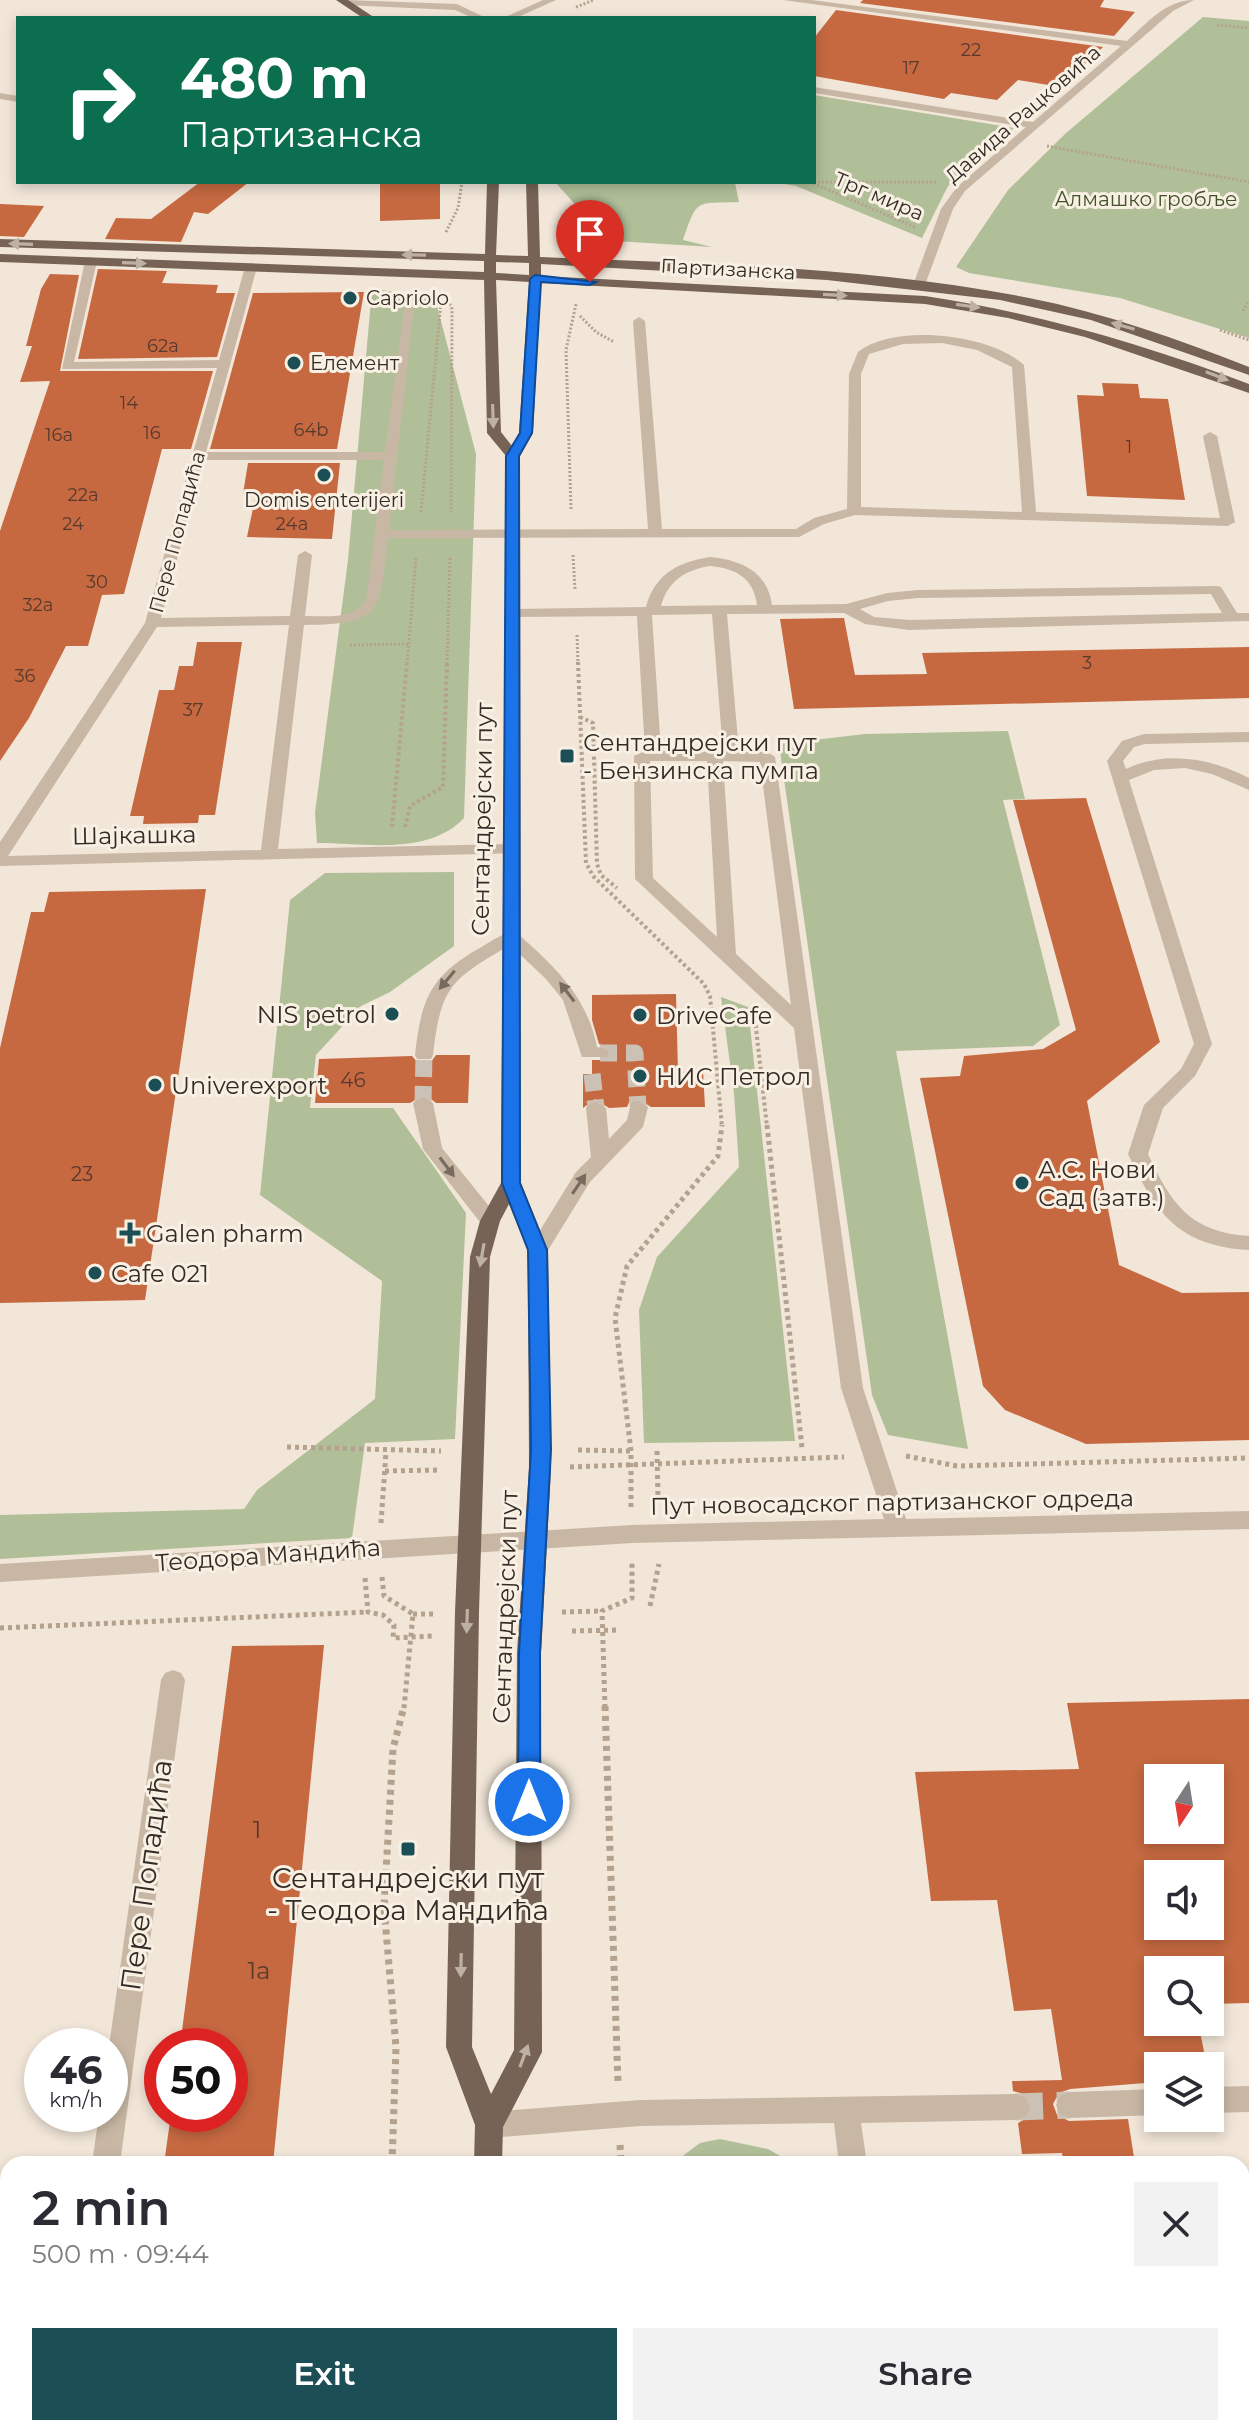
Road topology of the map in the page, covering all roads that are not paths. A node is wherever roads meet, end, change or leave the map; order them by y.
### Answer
1 (474, 0) edge
2 (551, 0) edge
3 (788, 0) edge
4 (1189, 0) edge
5 (343, 2) edge
6 (457, 7) junction
7 (367, 16) edge
8 (477, 16) edge
9 (513, 16) edge
10 (1131, 44) junction
11 (816, 90) edge
12 (1034, 125) junction
13 (493, 184) edge
14 (532, 184) edge
15 (0, 243) edge
16 (0, 258) edge
17 (491, 258) junction
18 (536, 260) junction
19 (91, 261) junction
20 (251, 267) junction
21 (491, 276) junction
22 (535, 279) junction
23 (919, 285) junction
24 (410, 308) dead end
25 (639, 321) dead end
26 (222, 364) junction
27 (1249, 371) edge
28 (1249, 389) edge
29 (1210, 436) dead end
30 (198, 456) junction
31 (390, 456) junction
32 (513, 456) junction
33 (854, 511) junction
34 (1029, 516) junction
35 (513, 532) junction
36 (655, 533) junction
37 (379, 534) junction
38 (305, 555) dead end
39 (847, 608) junction
40 (765, 609) junction
41 (649, 610) junction
42 (719, 611) junction
43 (514, 613) junction
44 (1232, 617) junction
45 (1249, 617) edge
46 (297, 621) junction
47 (152, 623) junction
48 (1249, 737) edge
49 (653, 756) junction
50 (723, 757) junction
51 (1121, 778) junction
52 (1249, 785) edge
53 (513, 849) junction
54 (0, 855) edge
55 (269, 856) junction
56 (0, 861) edge
57 (511, 937) junction
58 (727, 954) junction
59 (803, 1026) junction
60 (424, 1055) tunnel mouth
61 (592, 1074) tunnel mouth
62 (423, 1103) tunnel mouth
63 (638, 1107) tunnel mouth
64 (596, 1108) tunnel mouth
65 (601, 1158) junction
66 (511, 1183) junction
67 (490, 1221) junction
68 (1249, 1243) edge
69 (538, 1250) junction
70 (1249, 1520) edge
71 (898, 1528) junction
72 (537, 1539) junction
73 (471, 1543) junction
74 (0, 1573) edge
75 (173, 1680) dead end
76 (1249, 2099) edge
77 (1224, 2100) edge
78 (1144, 2102) edge
79 (1070, 2105) tunnel mouth
80 (1016, 2107) tunnel mouth
81 (846, 2110) junction
82 (489, 2125) junction
83 (107, 2156) edge
84 (488, 2156) edge
85 (852, 2156) edge

1 - 6 street
2 - 9 street
3 - 10 street
4 - 10 street, Давида Рацковића
5 - 6 street
5 - 7 main road
6 - 8 street
10 - 12 street, Давида Рацковића
11 - 12 street
12 - 23 street, Давида Рацковића
13 - 17 main road
14 - 18 main road, Сентандрејски пут
17 -> 15 main road, Партизанска
16 - 19 main road, Партизанска
17 - 18 main road, Партизанска
17 - 21 main road
18 - 22 main road, Сентандрејски пут
18 - 23 main road, Партизанска
19 -> 20 main road, Партизанска
19 - 26 street
20 - 21 main road, Партизанска
20 - 26 street, Пере Попадића
21 - 22 main road, Партизанска
21 -> 32 main road
22 -> 28 main road, Партизанска
22 - 32 main road, Сентандрејски пут
27 -> 23 main road, Партизанска
24 - 31 street
25 - 36 street
26 - 30 street, Пере Попадића
29 - 34 street
30 - 31 street
30 - 47 street, Пере Попадића
31 - 37 street
32 - 35 main road, Сентандрејски пут
33 - 34 street
33 - 34 street
33 - 36 street
35 - 36 street
35 - 37 street
35 - 43 main road, Сентандрејски пут
37 - 46 street
38 - 46 street
39 - 40 street
39 - 44 street
39 - 44 street
40 - 41 street
40 - 42 street
41 - 42 street
41 - 43 street
41 - 49 street
42 - 50 street
43 - 53 main road, Сентандрејски пут
44 - 45 street
46 - 47 street
46 - 55 street
47 - 54 street, Пере Попадића
48 - 51 street
49 - 50 street
49 - 58 street
50 - 58 street
50 - 59 street
51 - 52 street
51 - 68 street
53 - 55 street, Шајкашка
53 - 57 main road, Сентандрејски пут
55 - 56 street, Шајкашка
57 -> 60 street
61 -> 57 street
57 - 66 main road, Сентандрејски пут
58 - 59 street
59 - 71 street
62 -> 67 street
63 - 65 street
64 - 65 street
69 -> 65 street
66 - 67 main road, Сентандрејски пут
66 - 69 main road, Сентандрејски пут
67 -> 73 main road, Сентандрејски пут
69 - 72 main road, Сентандрејски пут
70 - 71 street, Пут новосадског партизанског одреда
71 - 72 street, Пут новосадског партизанског одреда
72 - 73 street, Теодора Мандића
82 -> 72 main road, Сентандрејски пут
73 - 74 street, Теодора Мандића
73 -> 82 main road, Сентандрејски пут
75 - 83 street, Пере Попадића
76 - 77 street
78 - 79 street
80 - 81 street
81 - 82 street
81 - 85 street
82 - 84 main road, Сентандрејски пут

